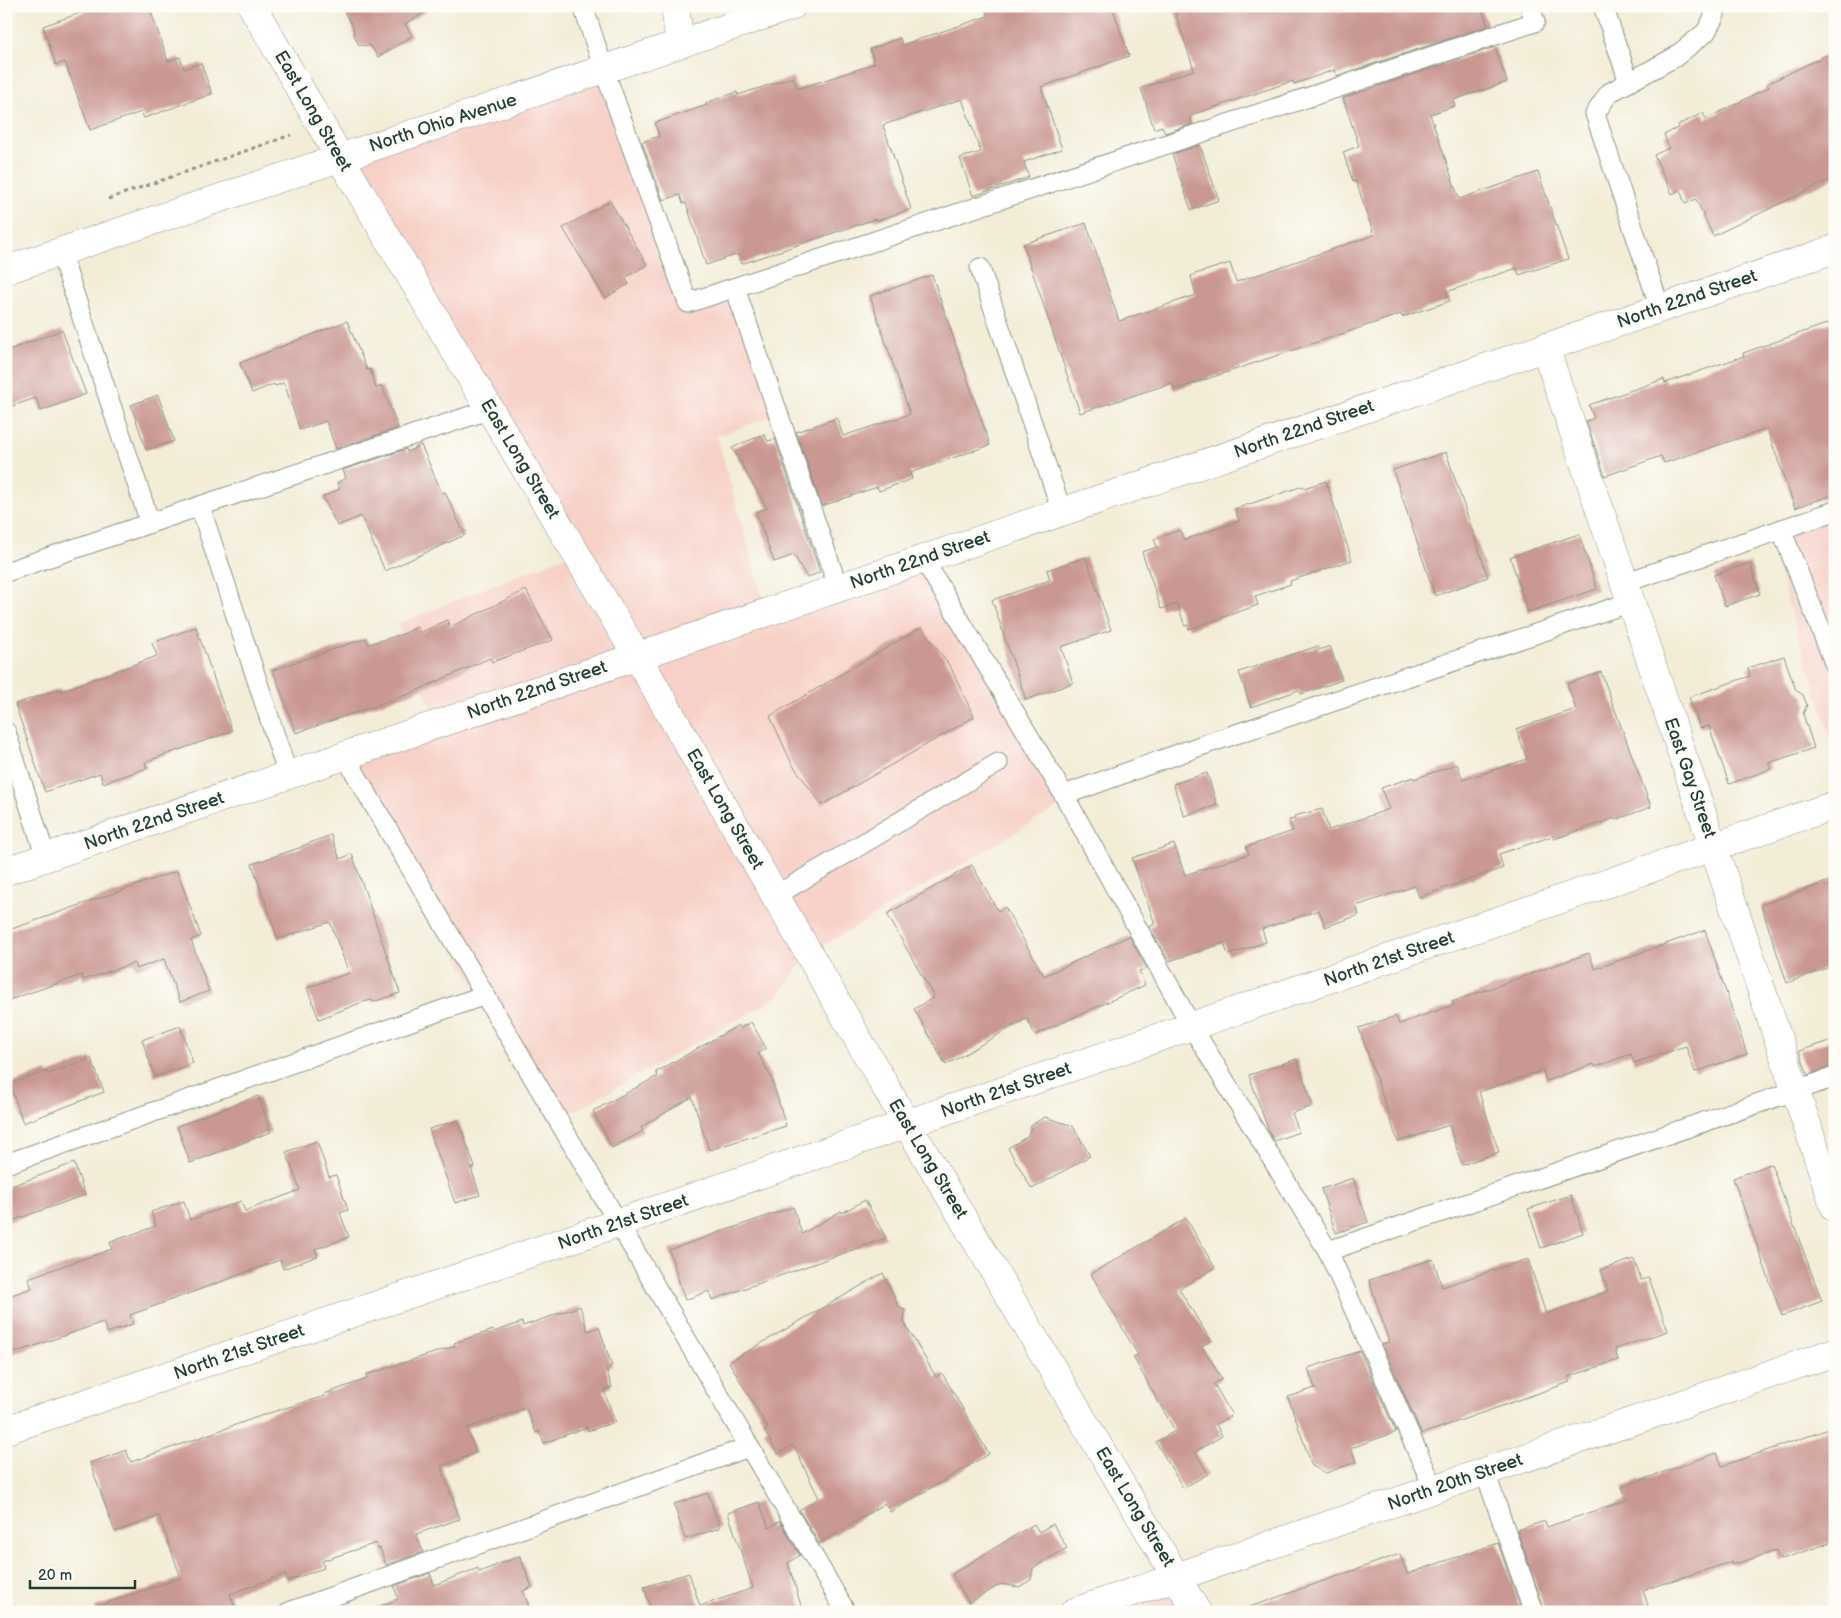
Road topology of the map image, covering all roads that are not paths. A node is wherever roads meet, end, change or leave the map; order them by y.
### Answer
1 (252, 6) edge
2 (583, 6) edge
3 (675, 6) edge
4 (792, 6) edge
5 (1530, 6) edge
6 (1603, 6) edge
7 (1712, 6) edge
8 (680, 44) junction
9 (604, 70) junction
10 (1629, 82) junction
11 (340, 158) junction
12 (1835, 249) edge
13 (60, 252) junction
14 (980, 268) dead end
15 (6, 269) edge
16 (735, 288) junction
17 (1660, 308) junction
18 (1544, 347) junction
19 (490, 409) junction
20 (200, 506) junction
21 (1835, 511) edge
22 (1062, 512) junction
23 (150, 523) junction
24 (1780, 529) junction
25 (923, 558) junction
26 (6, 572) edge
27 (838, 587) junction
28 (1627, 593) junction
29 (638, 656) junction
30 (1835, 665) edge
31 (6, 732) edge
32 (345, 756) junction
33 (998, 763) dead end
34 (288, 775) junction
35 (1064, 795) junction
36 (1835, 806) edge
37 (1713, 847) junction
38 (46, 858) junction
39 (6, 872) edge
40 (775, 896) junction
41 (485, 995) junction
42 (1192, 1027) junction
43 (1835, 1077) edge
44 (1795, 1090) junction
45 (907, 1124) junction
46 (6, 1164) edge
47 (1835, 1208) edge
48 (618, 1223) junction
49 (1328, 1251) junction
50 (1835, 1352) edge
51 (6, 1430) edge
52 (749, 1447) junction
53 (1484, 1472) junction
54 (1434, 1489) junction
55 (1177, 1577) junction
56 (289, 1612) edge
57 (846, 1612) edge
58 (1074, 1612) edge
59 (1197, 1612) edge
60 (1534, 1612) edge

1 - 11 street, East Long Street
2 - 9 lane
3 - 8 street
4 - 8 street, North Ohio Avenue
5 - 16 lane
6 - 10 lane
7 - 10 lane
8 - 9 street, North Ohio Avenue
9 - 11 street, North Ohio Avenue
9 - 16 lane
10 - 17 lane
11 - 13 street, North Ohio Avenue
11 - 19 street, East Long Street
12 - 17 street, North 22nd Street
13 - 15 street, North Ohio Avenue
13 - 23 lane
14 - 22 lane
16 - 27 lane
17 - 18 street, North 22nd Street
18 - 22 street, North 22nd Street
18 - 28 street, East Gay Street
19 - 20 lane
19 - 29 street, East Long Street
20 - 23 lane
20 - 34 lane
21 - 24 lane
22 - 25 street, North 22nd Street
23 - 26 lane
24 - 28 lane
24 - 30 lane
25 - 27 street, North 22nd Street
25 - 35 lane
27 - 29 street, North 22nd Street
28 - 35 lane
28 - 37 street, East Gay Street
29 - 32 street, North 22nd Street
29 - 40 street, East Long Street
31 - 38 lane
32 - 34 street, North 22nd Street
32 - 41 lane
33 - 40 lane
34 - 38 street, North 22nd Street
35 - 42 lane
36 - 37 street, North 21st Street
37 - 42 street, North 21st Street
37 - 44 street, East Gay Street
38 - 39 street, North 22nd Street
40 - 45 street, East Long Street
41 - 46 lane
41 - 48 lane
42 - 45 street, North 21st Street
42 - 49 lane
43 - 44 lane
44 - 47 street, East Gay Street
44 - 49 lane
45 - 48 street, North 21st Street
45 - 55 street, East Long Street
48 - 51 street, North 21st Street
48 - 52 lane
49 - 54 lane
50 - 53 street, North 20th Street
52 - 56 lane
52 - 57 lane
53 - 54 street, North 20th Street
53 - 60 lane
54 - 55 street, North 20th Street
55 - 58 street, North 20th Street
55 - 59 street, East Long Street

